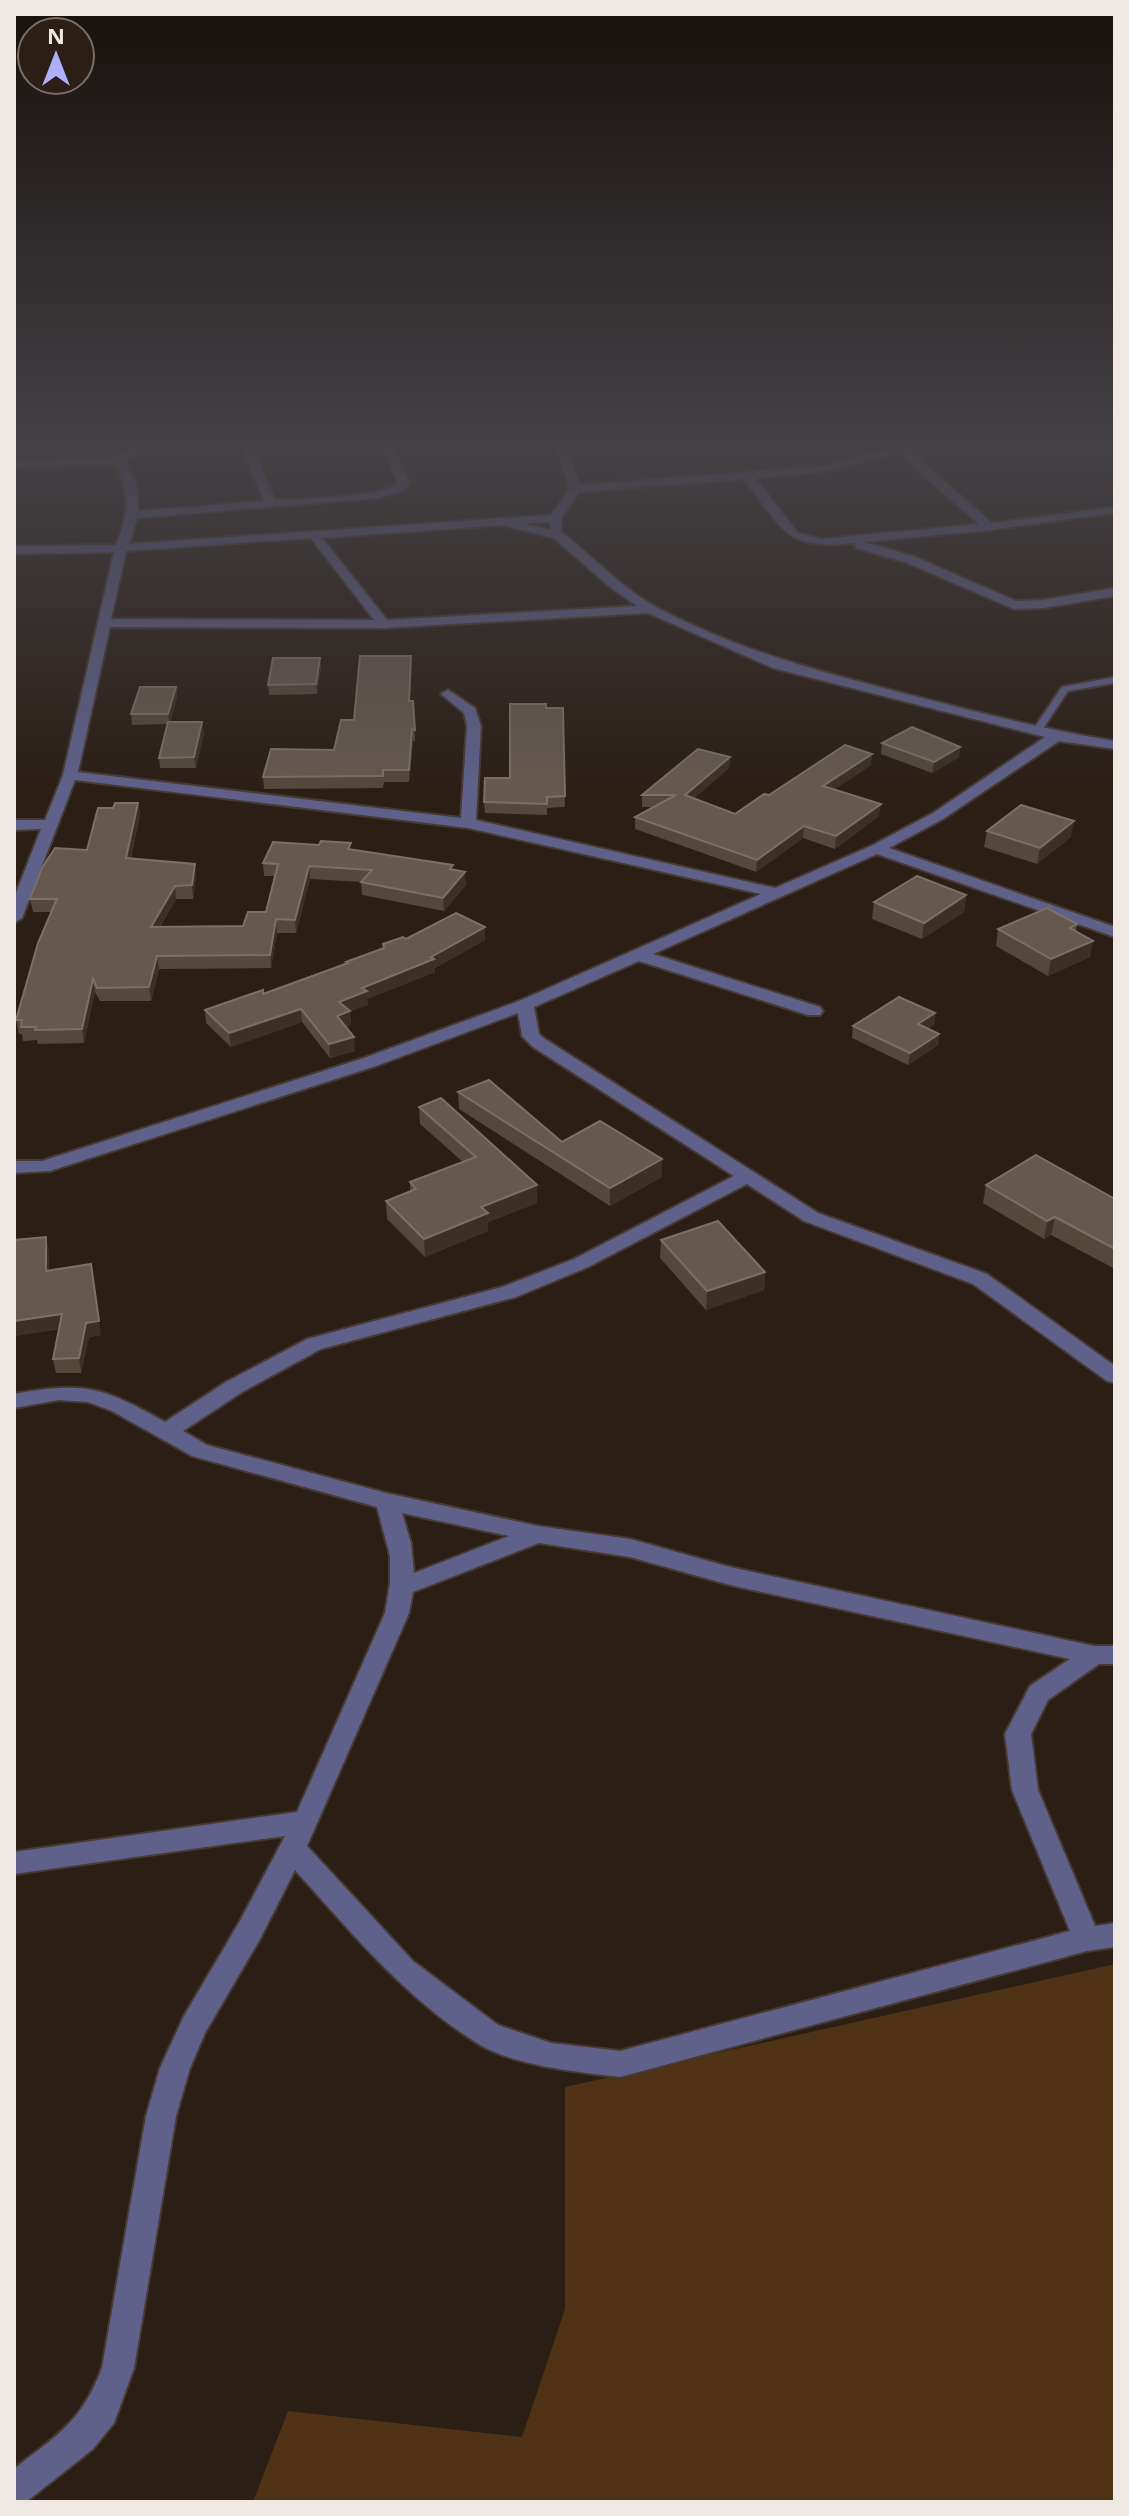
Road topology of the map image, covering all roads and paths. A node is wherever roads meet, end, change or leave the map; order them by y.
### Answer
1 (119, 560) edge
2 (334, 560) edge
3 (587, 560) edge
4 (912, 560) edge
5 (1115, 592) edge
6 (650, 609) junction
7 (106, 623) junction
8 (384, 624) junction
9 (1115, 680) edge
10 (448, 694) dead end
11 (1037, 731) junction
12 (1056, 736) junction
13 (1115, 745) edge
14 (70, 775) junction
15 (468, 823) junction
16 (52, 824) junction
17 (14, 825) edge
18 (876, 849) junction
19 (776, 893) junction
20 (14, 918) edge
21 (1115, 932) edge
22 (638, 955) junction
23 (525, 1005) junction
24 (814, 1011) dead end
25 (14, 1167) edge
26 (748, 1176) junction
27 (1115, 1376) edge
28 (14, 1401) edge
29 (166, 1432) junction
30 (386, 1501) junction
31 (538, 1534) junction
32 (404, 1586) junction
33 (1104, 1655) edge
34 (306, 1822) junction
35 (293, 1849) junction
36 (14, 1863) edge
37 (1101, 1937) edge
38 (14, 2490) edge

1 - 7 street
2 - 8 street
3 - 6 street
4 - 5 street
6 - 8 street
6 - 11 street
7 - 8 street
7 - 14 street
9 - 11 lane
10 - 15 street
11 - 12 street
12 - 13 street
12 - 18 street
14 - 15 street
14 - 16 street
15 - 19 street
16 - 17 street
16 - 20 street
18 - 19 street
18 - 21 street
19 - 22 street
22 - 23 street
22 - 24 street
23 - 25 street
23 - 26 street
26 - 27 street
26 - 29 street
28 - 29 street
29 - 30 street
30 - 31 street
30 - 32 street
31 - 32 street
31 - 33 street
32 - 34 street
33 - 37 street
34 - 35 street
34 - 36 street
35 - 37 street
35 - 38 street

